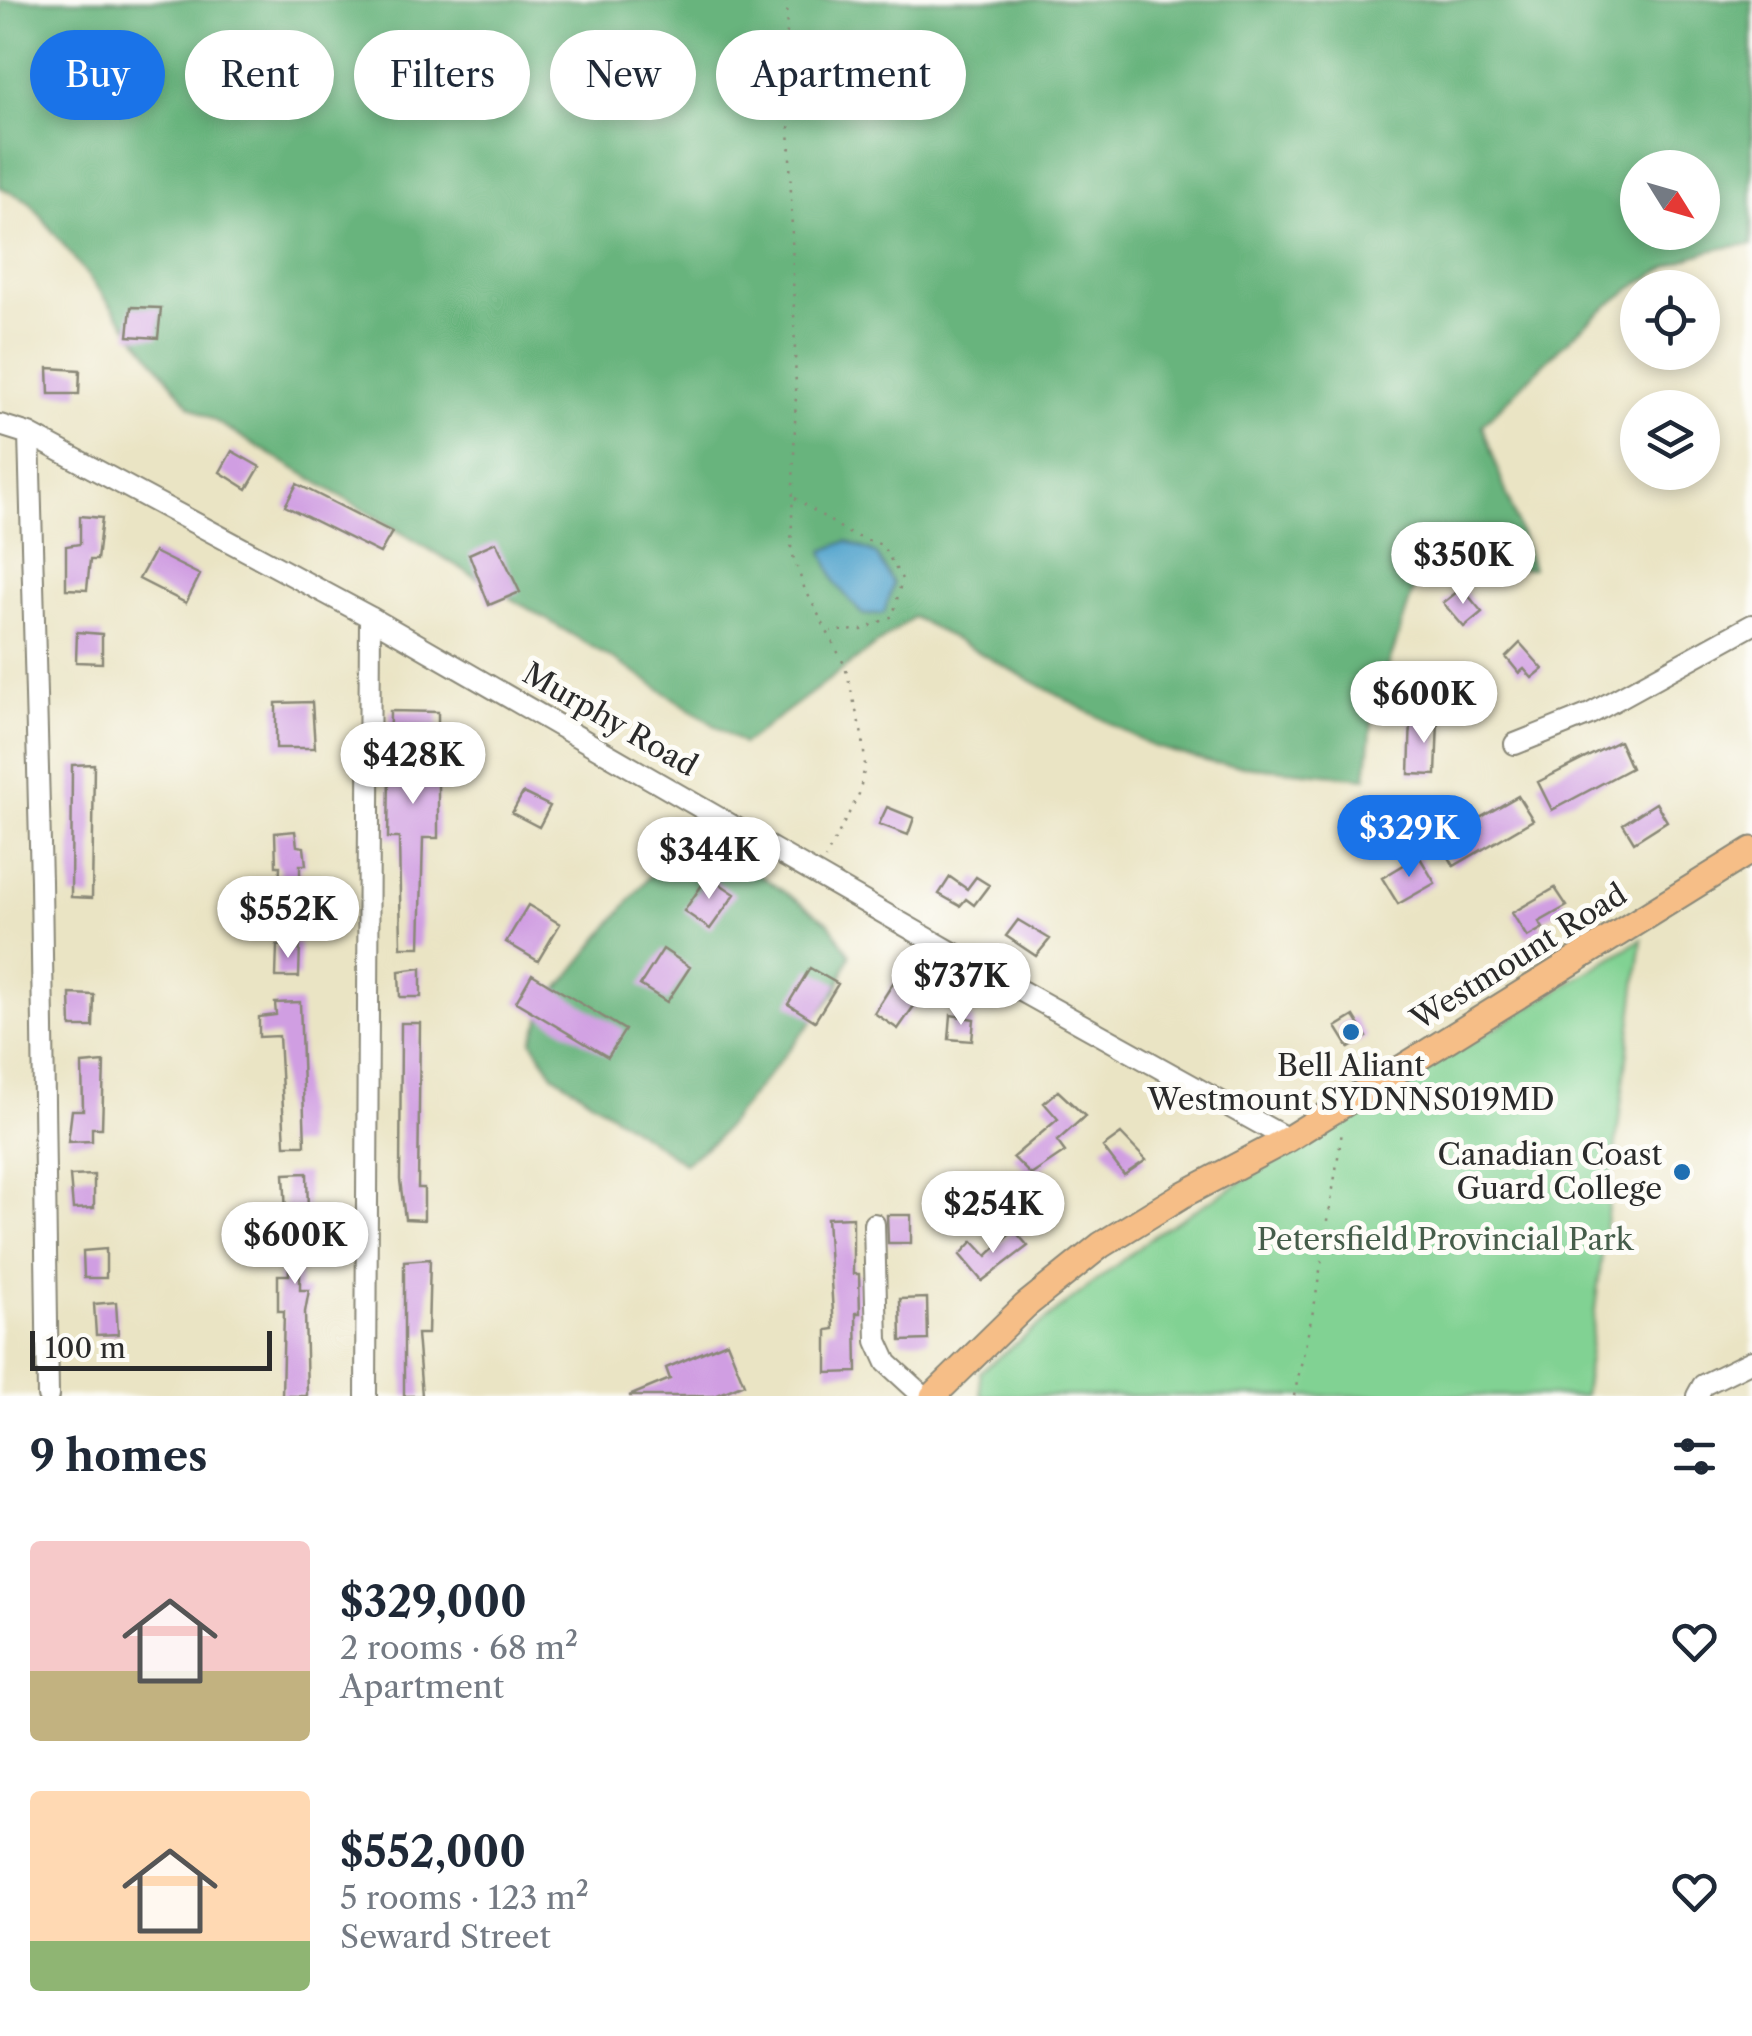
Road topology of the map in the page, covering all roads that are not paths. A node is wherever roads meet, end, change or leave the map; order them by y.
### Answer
1 (0, 425) edge
2 (29, 434) junction
3 (370, 616) junction
4 (1752, 625) edge
5 (1515, 744) dead end
6 (1752, 850) edge
7 (1288, 1139) junction
8 (874, 1224) dead end
9 (1752, 1361) edge
10 (48, 1396) edge
11 (366, 1396) edge
12 (922, 1396) edge
13 (933, 1396) edge
14 (1697, 1396) edge

1 - 2 street, Murphy Road
2 - 3 street, Murphy Road
2 - 10 street
3 - 7 street, Murphy Road
3 - 11 street
4 - 5 street
6 - 7 main road, Westmount Road
7 - 13 main road, Westmount Road
8 - 12 street
9 - 14 street

